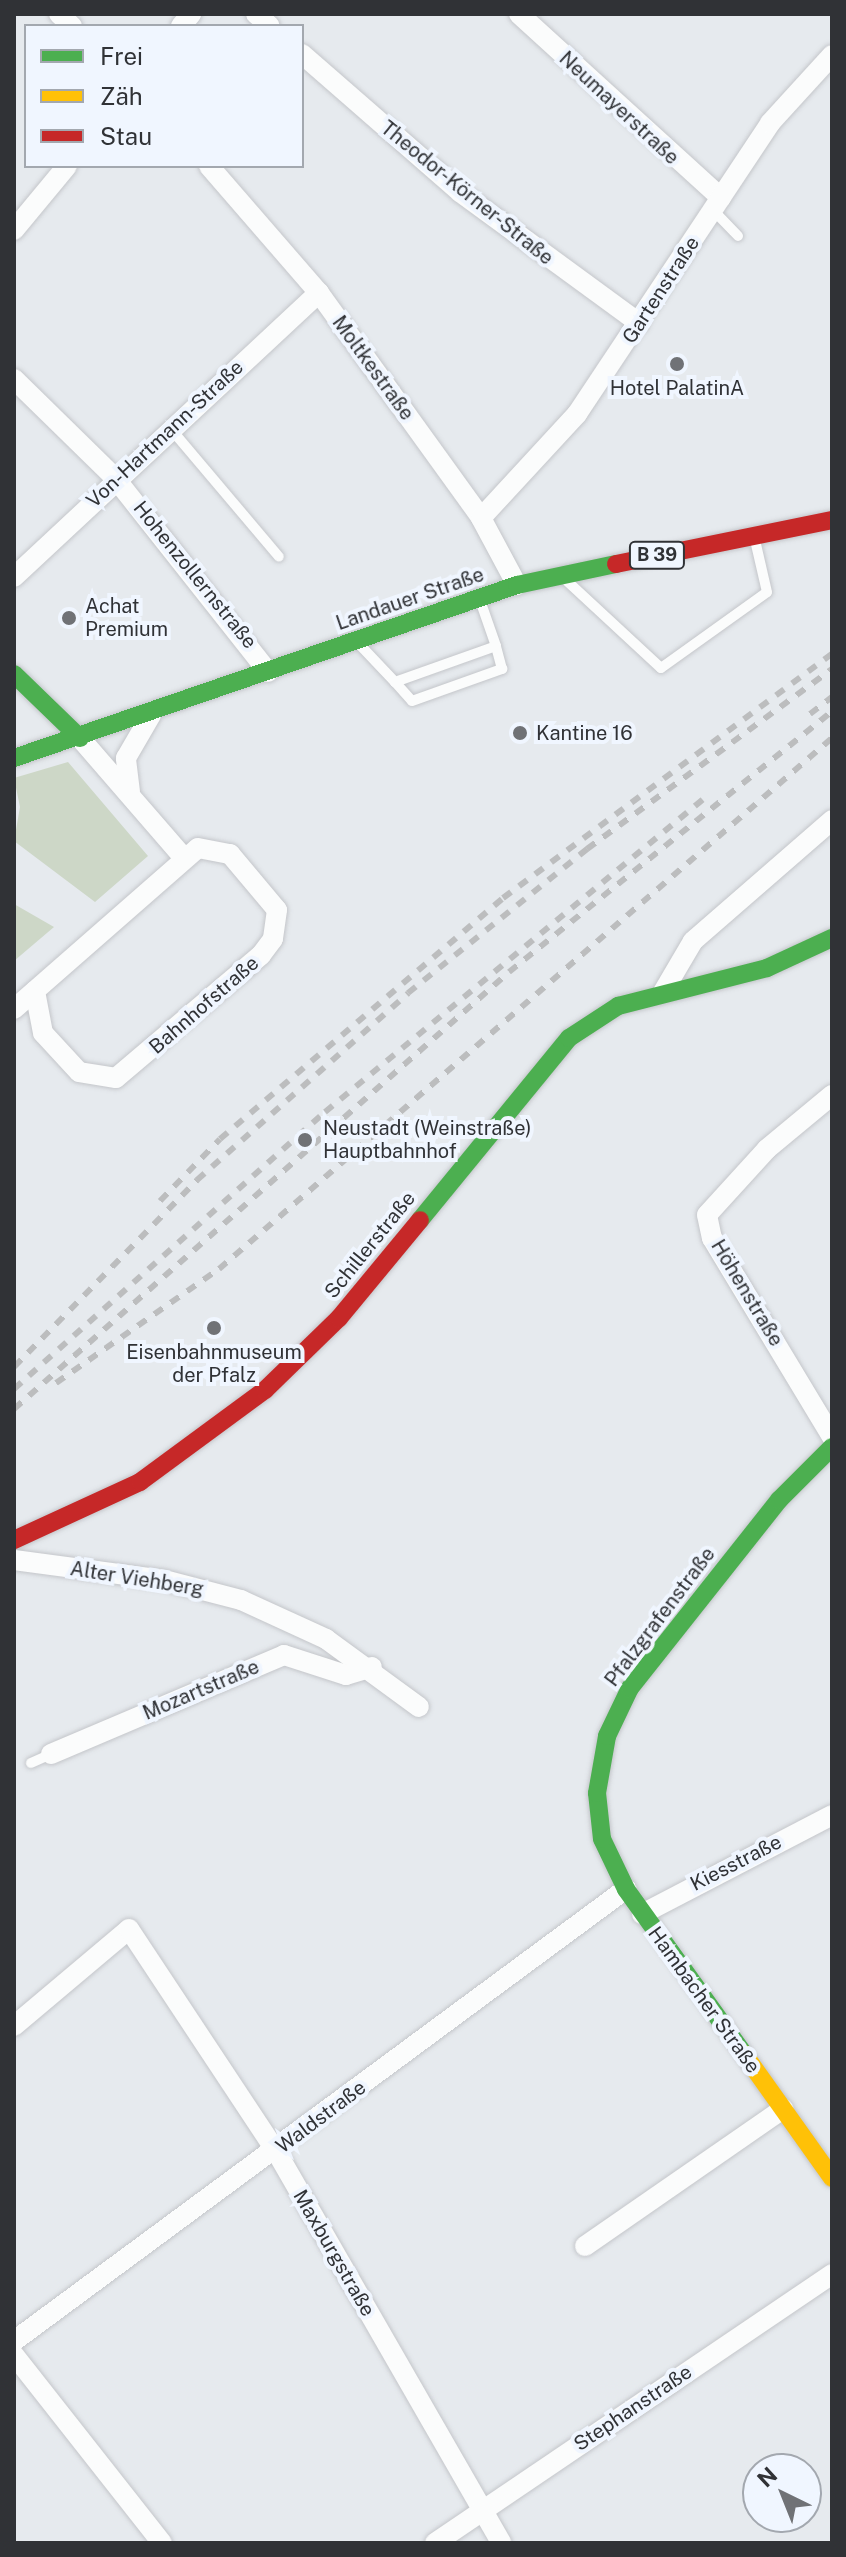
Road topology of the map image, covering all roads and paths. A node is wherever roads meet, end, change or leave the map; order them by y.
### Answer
1 (519, 14) edge
2 (832, 55) edge
3 (304, 56) edge
4 (65, 168) edge
5 (211, 168) edge
6 (717, 204) junction
7 (14, 230) edge
8 (738, 236) dead end
9 (319, 293) junction
10 (639, 323) junction
11 (14, 379) edge
12 (170, 427) junction
13 (115, 478) junction
14 (481, 518) junction
15 (832, 520) edge
16 (754, 538) junction
17 (279, 557) dead end
18 (560, 574) junction
19 (14, 577) edge
20 (517, 585) junction
21 (479, 597) junction
22 (357, 641) junction
23 (496, 646) junction
24 (268, 672) junction
25 (14, 674) edge
26 (395, 682) junction
27 (151, 715) junction
28 (80, 738) junction
29 (14, 758) edge
30 (131, 796) junction
31 (832, 820) edge
32 (183, 857) junction
33 (832, 938) edge
34 (35, 991) junction
35 (663, 992) junction
36 (14, 1009) edge
37 (832, 1095) edge
38 (832, 1437) edge
39 (832, 1447) edge
40 (14, 1540) edge
41 (14, 1560) edge
42 (372, 1667) junction
43 (419, 1707) dead end
44 (51, 1754) joint
45 (31, 1763) dead end
46 (832, 1815) edge
47 (626, 1889) junction
48 (642, 1914) junction
49 (14, 2026) edge
50 (783, 2109) junction
51 (276, 2151) junction
52 (832, 2178) edge
53 (585, 2246) dead end
54 (832, 2274) edge
55 (14, 2341) edge
56 (14, 2355) edge
57 (482, 2509) junction
58 (162, 2543) edge
59 (435, 2543) edge
60 (501, 2543) edge

1 - 6 street, Neumayerstraße
2 - 6 street, Gartenstraße
3 - 10 street, Theodor-Körner-Straße
4 - 7 street
5 - 9 street, Moltkestraße
6 - 8 lane
6 - 10 street, Gartenstraße
9 - 12 street, Von-Hartmann-Straße
9 - 14 street, Moltkestraße
10 - 14 street, Gartenstraße
11 - 13 street, Hohenzollernstraße
12 - 13 street, Von-Hartmann-Straße
12 - 17 lane
13 - 19 street, Von-Hartmann-Straße
13 - 24 street, Hohenzollernstraße
14 - 20 street, Moltkestraße
15 - 16 street, Landauer Straße / B 39
16 - 18 street, Landauer Straße / B 39
16 - 18 lane
18 - 20 street, Landauer Straße / B 39
20 - 21 street, Landauer Straße / B 39
21 - 22 street, Landauer Straße / B 39
21 - 23 lane
22 - 24 street, Landauer Straße / B 39
22 - 26 lane
23 - 26 lane
23 - 26 lane
24 - 27 street, Landauer Straße / B 39
25 - 28 street
27 - 28 street, Landauer Straße / B 39
27 - 30 street
28 - 29 street, Landauer Straße / B 39
28 - 30 street
30 - 32 street
31 - 35 street
32 - 34 street
32 - 34 street, Bahnhofstraße
33 - 35 street, Schillerstraße
34 - 36 street
35 - 40 street, Schillerstraße
37 - 38 street, Höhenstraße
39 - 47 street, Pfalzgrafenstraße
41 - 42 street, Alter Viehberg
42 - 43 street, Alter Viehberg
42 - 44 street, Mozartstraße
44 - 45 lane, Mozartstraße
46 - 48 street, Kiesstraße
47 - 48 street, Hambacher Straße
47 - 51 street, Waldstraße
48 - 50 street, Hambacher Straße
49 - 51 street, Maxburgstraße
50 - 52 street, Hambacher Straße
50 - 53 street
51 - 55 street, Waldstraße
51 - 57 street, Maxburgstraße
54 - 57 street, Stephanstraße
56 - 58 street
57 - 59 street, Stephanstraße
57 - 60 street, Maxburgstraße

